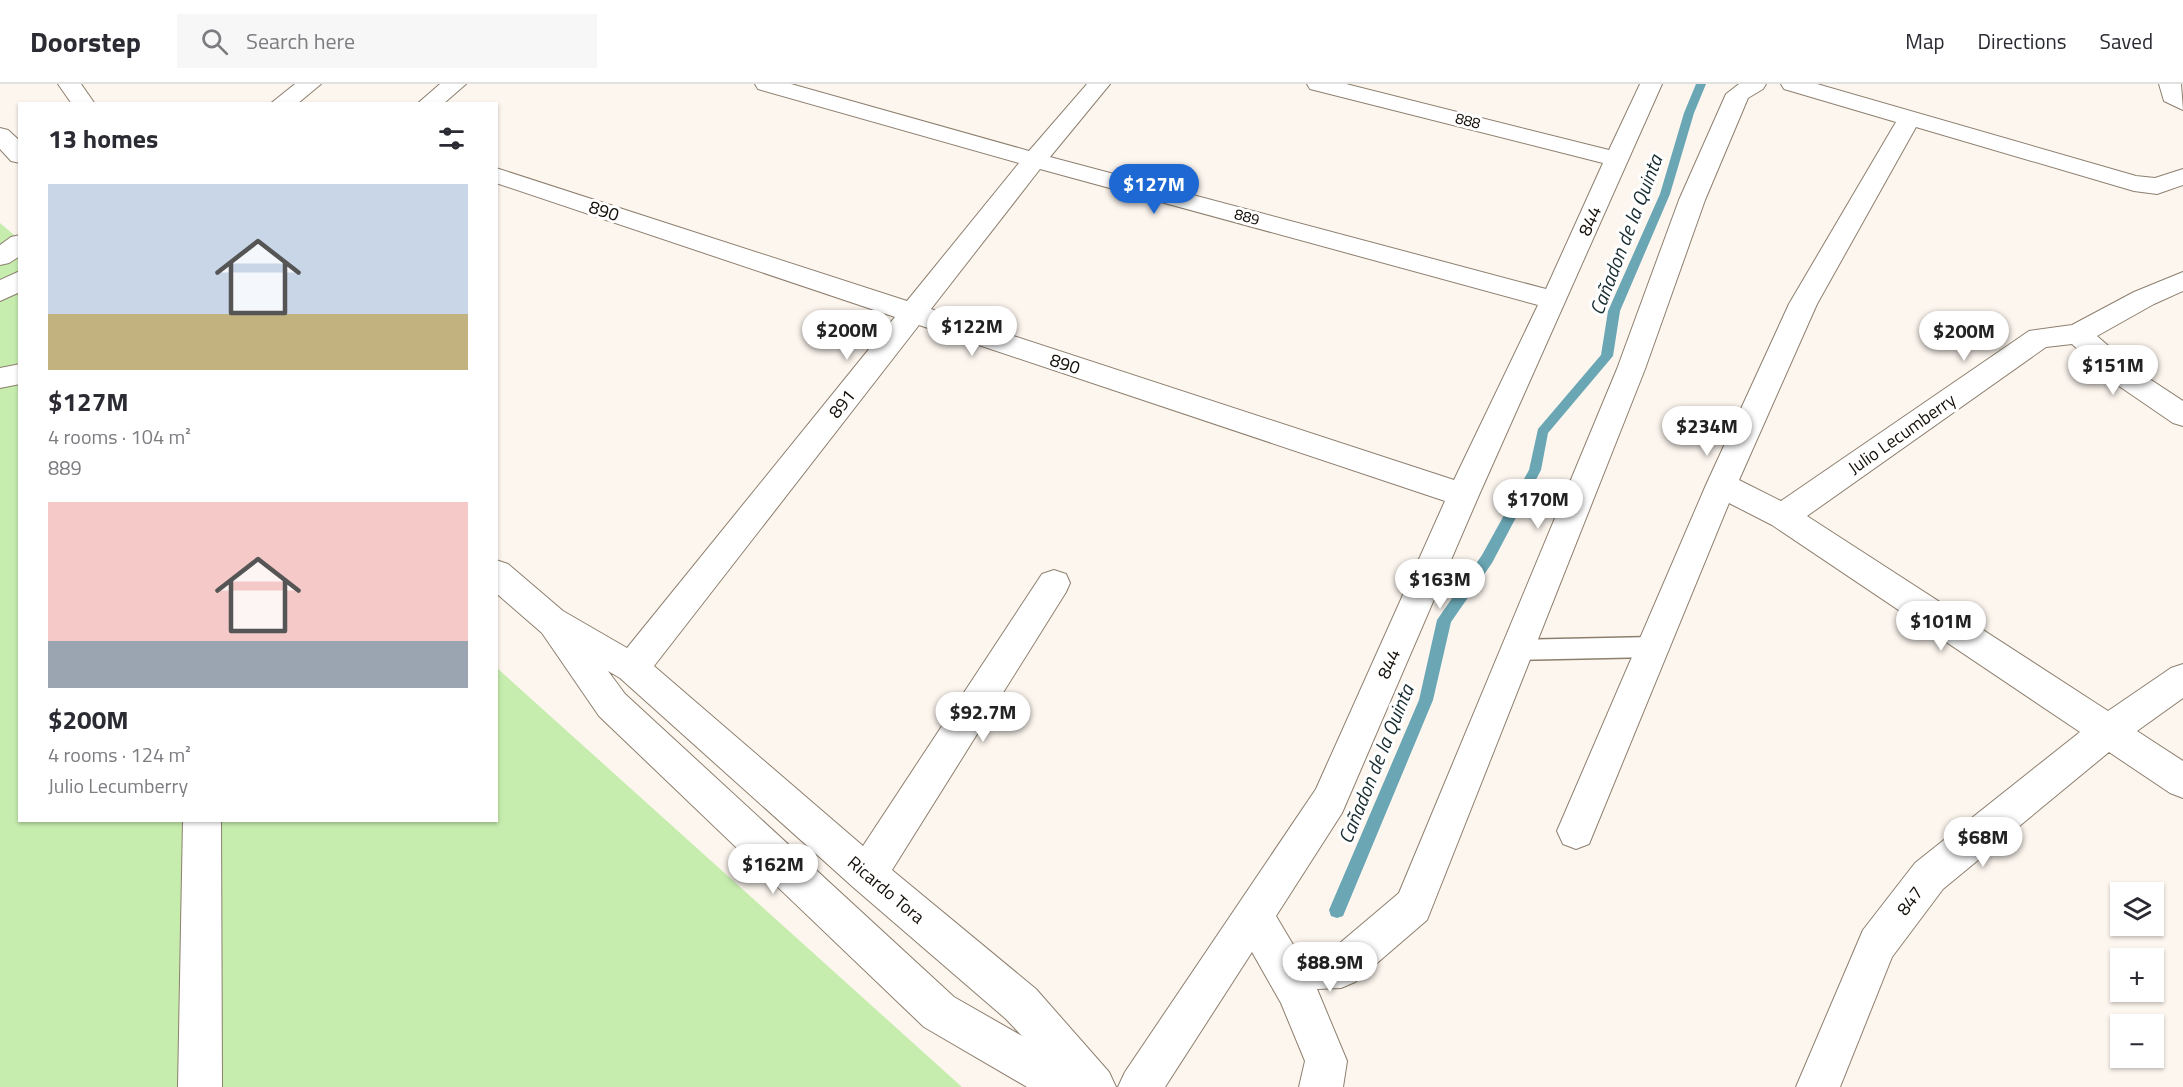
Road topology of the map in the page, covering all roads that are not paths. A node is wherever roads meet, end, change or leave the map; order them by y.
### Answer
1 (69, 84) edge
2 (91, 84) edge
3 (310, 84) edge
4 (455, 84) edge
5 (766, 84) edge
6 (1099, 84) edge
7 (1318, 84) edge
8 (1651, 84) edge
9 (1755, 84) edge
10 (1792, 84) edge
11 (2170, 84) edge
12 (82, 102) edge
13 (89, 102) edge
14 (284, 102) edge
15 (431, 102) edge
16 (2183, 103) edge
17 (1910, 118) junction
18 (0, 135) edge
19 (18, 154) edge
20 (1618, 159) junction
21 (1034, 160) junction
22 (498, 176) edge
23 (2183, 176) edge
24 (18, 244) edge
25 (0, 258) edge
26 (18, 281) edge
27 (2183, 281) edge
28 (0, 292) edge
29 (1554, 300) junction
30 (914, 314) junction
31 (2078, 334) junction
32 (18, 374) edge
33 (0, 378) edge
34 (2183, 415) edge
35 (1721, 485) junction
36 (1463, 495) junction
37 (1783, 516) junction
38 (498, 575) edge
39 (1054, 583) dead end
40 (551, 621) junction
41 (1653, 647) junction
42 (1517, 650) junction
43 (632, 668) junction
44 (2183, 679) edge
45 (2108, 730) junction
46 (2183, 781) edge
47 (202, 822) edge
48 (1576, 831) dead end
49 (867, 874) junction
50 (1254, 916) junction
51 (1285, 969) junction
52 (200, 1087) edge
53 (1068, 1087) edge
54 (1094, 1087) edge
55 (1140, 1087) edge
56 (1322, 1087) edge
57 (1818, 1087) edge

1 - 12 street
2 - 13 street
3 - 14 street
4 - 15 street
5 - 21 street, 889
6 - 21 street, 891
7 - 20 street, 888
8 - 20 street, 844
9 - 42 street
10 - 17 street
11 - 16 street
17 - 23 street
17 - 35 street
18 - 19 street
20 - 29 street, 844
21 - 29 street, 889
21 - 30 street, 891
22 - 30 street, 890
24 - 25 street
26 - 28 street
27 - 31 street, Julio Lecumberry
29 - 36 street, 844
30 - 36 street, 890
30 - 43 street, 891
31 - 34 street
31 - 37 street, Julio Lecumberry
32 - 33 street
35 - 37 street
35 - 41 street
36 - 50 street, 844
37 - 45 street
38 - 40 street, Ricardo Tora
39 - 49 street
40 - 43 street, Ricardo Tora
40 - 53 street, Ricardo Tora
41 - 42 lane
41 - 48 street
42 - 51 street
43 - 49 street, Ricardo Tora
44 - 45 street, 847
45 - 46 street
45 - 57 street, 847
47 - 52 street
49 - 54 street, Ricardo Tora
50 - 51 street
50 - 55 street, 844
51 - 56 street

